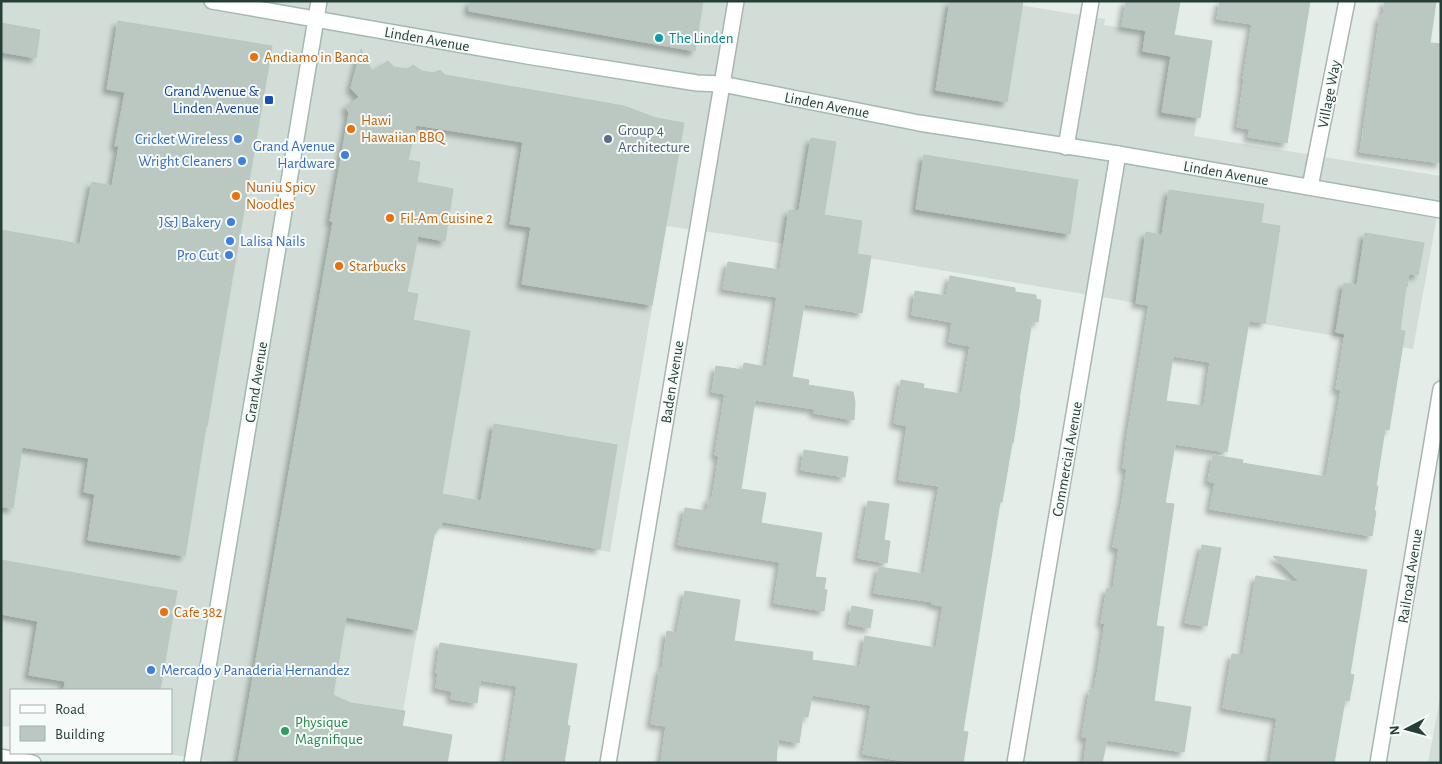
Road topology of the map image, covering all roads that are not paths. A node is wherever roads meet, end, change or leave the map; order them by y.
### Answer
1 (212, 1) edge
2 (319, 1) edge
3 (736, 1) edge
4 (1091, 1) edge
5 (1347, 1) edge
6 (316, 19) junction
7 (722, 84) junction
8 (1066, 147) junction
9 (1118, 154) junction
10 (1310, 187) junction
11 (1441, 210) edge
12 (1441, 390) edge
13 (1, 757) edge
14 (33, 763) edge
15 (192, 763) edge
16 (608, 763) edge
17 (1015, 763) edge
18 (1378, 763) edge

1 - 6 street, Linden Avenue
2 - 6 street, Grand Avenue
3 - 7 street, Baden Avenue
4 - 8 street
5 - 10 street, Village Way
6 - 7 street, Linden Avenue
6 - 15 street, Grand Avenue
7 - 8 street, Linden Avenue
7 - 16 street, Baden Avenue
8 - 9 street, Linden Avenue
9 - 10 street, Linden Avenue
9 - 17 street, Commercial Avenue
10 - 11 street, Linden Avenue
12 - 18 street, Railroad Avenue
13 - 14 street

